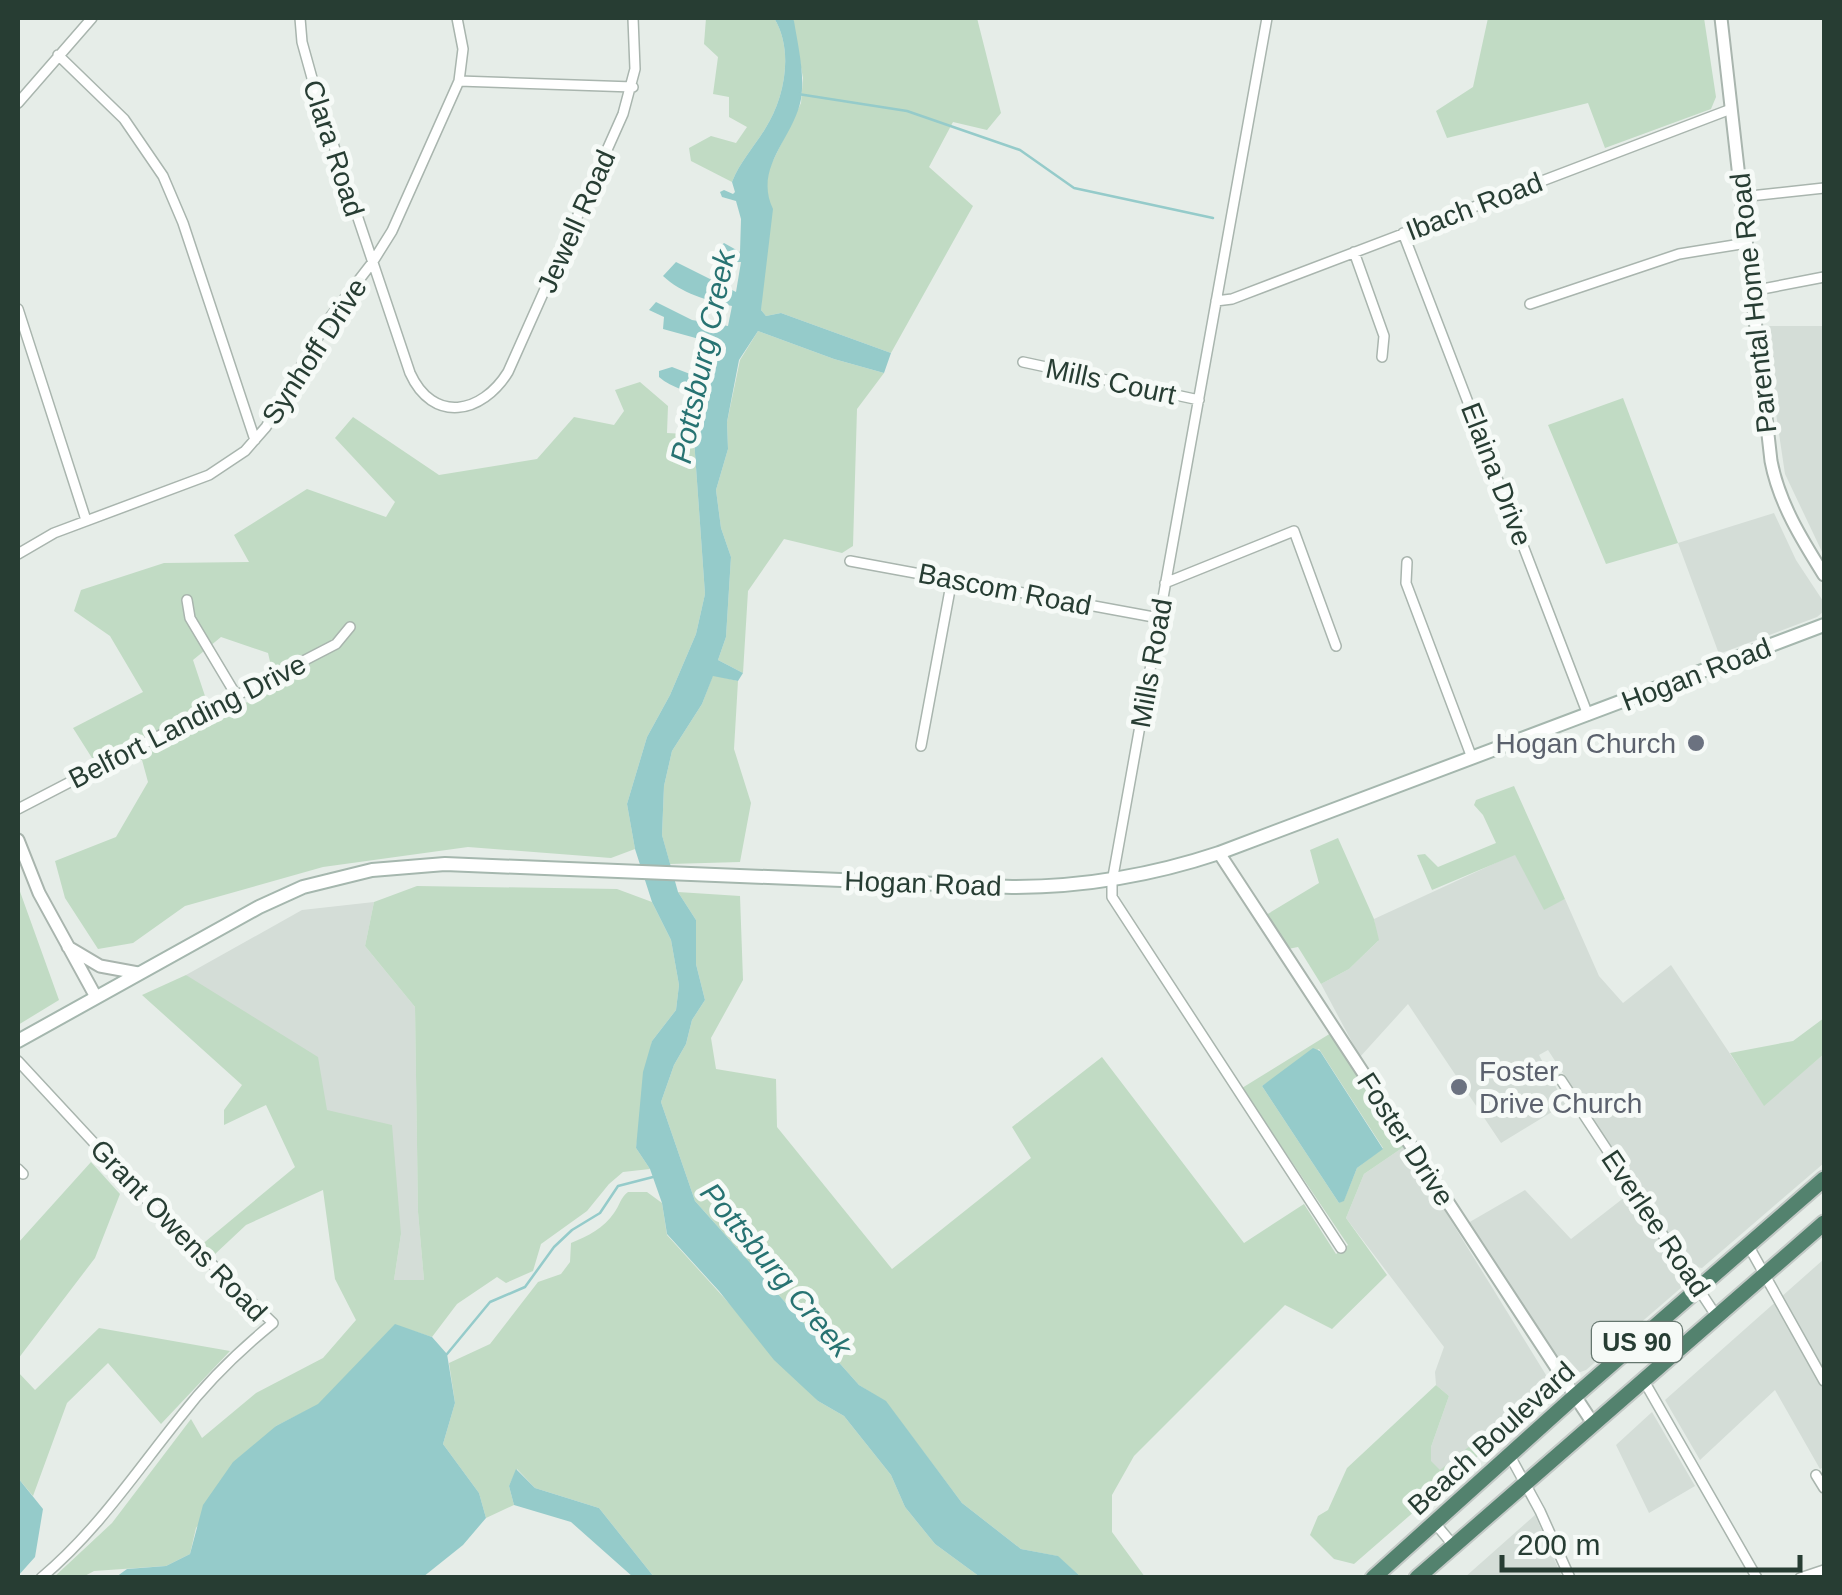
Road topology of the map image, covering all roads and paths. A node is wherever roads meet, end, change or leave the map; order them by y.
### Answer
1 (92, 18) edge
2 (300, 18) edge
3 (457, 18) edge
4 (633, 18) edge
5 (1267, 18) edge
6 (1721, 18) edge
7 (58, 55) junction
8 (459, 81) junction
9 (633, 87) junction
10 (18, 103) edge
11 (1732, 109) junction
12 (1824, 188) edge
13 (1741, 197) junction
14 (1403, 233) junction
15 (1746, 243) junction
16 (1354, 252) junction
17 (372, 263) junction
18 (1824, 277) edge
19 (1752, 291) junction
20 (1216, 301) junction
21 (1530, 304) dead end
22 (18, 309) edge
23 (1382, 357) dead end
24 (1023, 362) dead end
25 (1199, 400) junction
26 (473, 406) joint
27 (255, 440) junction
28 (86, 520) junction
29 (18, 554) edge
30 (850, 561) dead end
31 (1406, 562) dead end
32 (1824, 576) edge
33 (952, 579) junction
34 (1165, 583) junction
35 (187, 600) dead end
36 (1159, 618) junction
37 (1824, 624) edge
38 (350, 627) dead end
39 (1336, 646) dead end
40 (236, 695) junction
41 (1588, 715) junction
42 (921, 746) dead end
43 (1472, 758) junction
44 (18, 809) edge
45 (18, 840) edge
46 (1219, 854) junction
47 (1112, 882) junction
48 (67, 946) junction
49 (138, 973) junction
50 (96, 997) junction
51 (18, 1041) edge
52 (18, 1061) edge
53 (1561, 1080) dead end
54 (1824, 1179) edge
55 (1824, 1223) edge
56 (1748, 1245) junction
57 (1341, 1248) dead end
58 (1765, 1275) junction
59 (1699, 1288) junction
60 (1718, 1317) junction
61 (1644, 1381) junction
62 (1824, 1382) edge
63 (1575, 1396) junction
64 (1594, 1425) junction
65 (1510, 1456) junction
66 (1816, 1475) dead end
67 (1526, 1484) junction
68 (1824, 1488) edge
69 (1434, 1522) junction
70 (1454, 1546) junction
71 (1824, 1570) edge
72 (41, 1578) edge
73 (1373, 1578) edge
74 (1418, 1578) edge
75 (1570, 1578) edge
76 (1757, 1578) edge
77 (1800, 1578) edge

1 - 7 street
2 - 17 street, Clara Road
3 - 8 street, Synhoff Drive
4 - 9 street, Jewell Road
5 - 20 street, Mills Road
6 - 11 street, Parental Home Road
7 - 10 street
7 - 27 street
8 - 9 street
8 - 17 street, Synhoff Drive
9 - 26 street, Jewell Road
11 - 13 street, Parental Home Road
11 - 14 street, Ibach Road
12 - 13 street
13 - 15 street, Parental Home Road
14 - 16 street, Ibach Road
14 - 41 street, Elaina Drive
15 - 19 street, Parental Home Road
15 - 21 street
16 - 20 street, Ibach Road
16 - 23 street
17 - 26 street, Clara Road
17 - 27 street, Synhoff Drive
18 - 19 street
19 - 32 street, Parental Home Road
20 - 25 street, Mills Road
22 - 28 street
24 - 25 street, Mills Court
25 - 34 street, Mills Road
27 - 28 street, Synhoff Drive
28 - 29 street, Synhoff Drive
30 - 33 street, Bascom Road
31 - 43 street
33 - 36 street, Bascom Road
33 - 42 street
34 - 36 street, Mills Road
34 - 39 street
35 - 40 street
36 - 47 street, Mills Road
37 - 41 main road, Hogan Road
38 - 40 street, Belfort Landing Drive
40 - 44 street, Belfort Landing Drive
41 - 43 main road, Hogan Road
43 - 46 main road, Hogan Road
45 - 48 street
46 - 47 main road, Hogan Road
46 - 63 street, Foster Drive
47 - 49 main road, Hogan Road
47 - 57 street
48 - 49 street
48 - 50 street
49 - 50 main road, Hogan Road
50 - 51 main road, Hogan Road
52 - 72 street, Grant Owens Road
53 - 59 street, Everlee Road
54 - 56 highway, Beach Boulevard / US 90
55 - 58 highway, US 90
56 - 58 street
56 - 59 highway, Beach Boulevard / US 90
58 - 60 highway, US 90
58 - 62 street
59 - 60 street, Everlee Road
59 - 63 highway, Beach Boulevard / US 90
60 - 61 highway, US 90
61 - 64 highway, US 90
61 - 76 street
63 - 64 street, Foster Drive
63 - 65 highway, Beach Boulevard / US 90
64 - 67 highway, US 90
65 - 67 street
65 - 69 highway, Beach Boulevard / US 90
66 - 68 street
67 - 70 highway, US 90
67 - 75 street
69 - 70 street
69 - 73 highway, Beach Boulevard / US 90
70 - 74 highway, US 90
71 - 77 street

